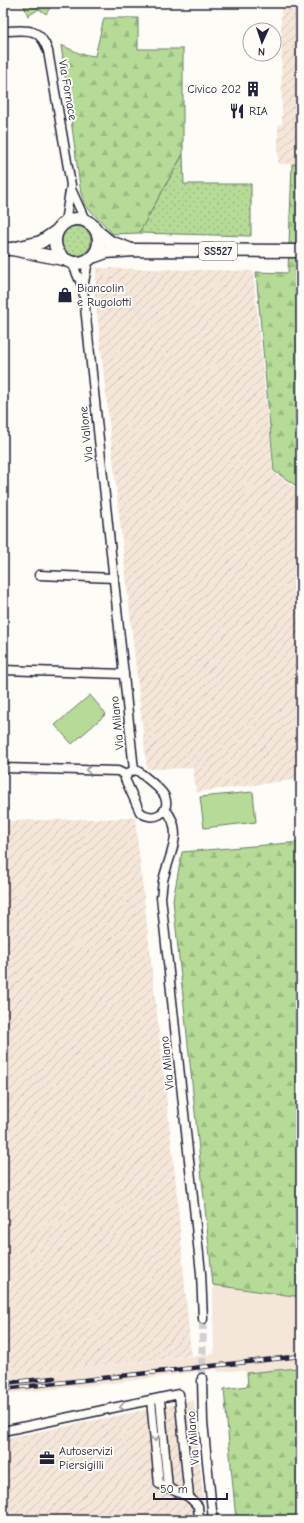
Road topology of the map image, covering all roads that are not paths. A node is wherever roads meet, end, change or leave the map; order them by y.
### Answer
1 (3, 31) edge
2 (71, 189) junction
3 (86, 220) junction
4 (61, 227) junction
5 (98, 232) junction
6 (7, 249) edge
7 (134, 250) junction
8 (301, 252) edge
9 (91, 259) junction
10 (68, 261) junction
11 (83, 288) junction
12 (39, 575) dead end
13 (114, 578) junction
14 (3, 670) edge
15 (124, 674) junction
16 (3, 768) edge
17 (134, 770) junction
18 (126, 775) junction
19 (165, 809) junction
20 (203, 1319) tunnel mouth
21 (202, 1378) tunnel mouth
22 (160, 1399) junction
23 (151, 1400) junction
24 (3, 1431) edge
25 (168, 1488) junction
26 (189, 1496) junction
27 (199, 1520) edge
28 (213, 1520) edge

1 - 2 street, Via Fornace
2 - 3 street, Via Fornace
2 - 4 street, Via Fornace
3 - 4 main road, SS527
3 - 5 main road, SS527
4 - 6 main road, SS527
4 - 10 main road
5 - 7 main road, SS527
5 - 9 main road
6 - 10 main road, SS527
7 - 8 main road, SS527
7 - 9 main road, SS527
9 - 10 main road, SS527
9 - 11 street, Via Vallone
10 - 11 street, Via Vallone
11 - 13 street, Via Vallone
12 - 13 street
13 - 15 street, Via Vallone
14 - 15 street
15 - 17 street, Via Milano
18 -> 16 street
17 - 18 street
17 - 19 street, Via Milano
18 - 19 street
19 - 20 street, Via Milano
21 - 28 street, Via Milano
22 - 23 street
22 - 25 street
22 - 26 street
23 -> 24 street
23 -> 25 street
25 - 26 street
26 - 27 street

